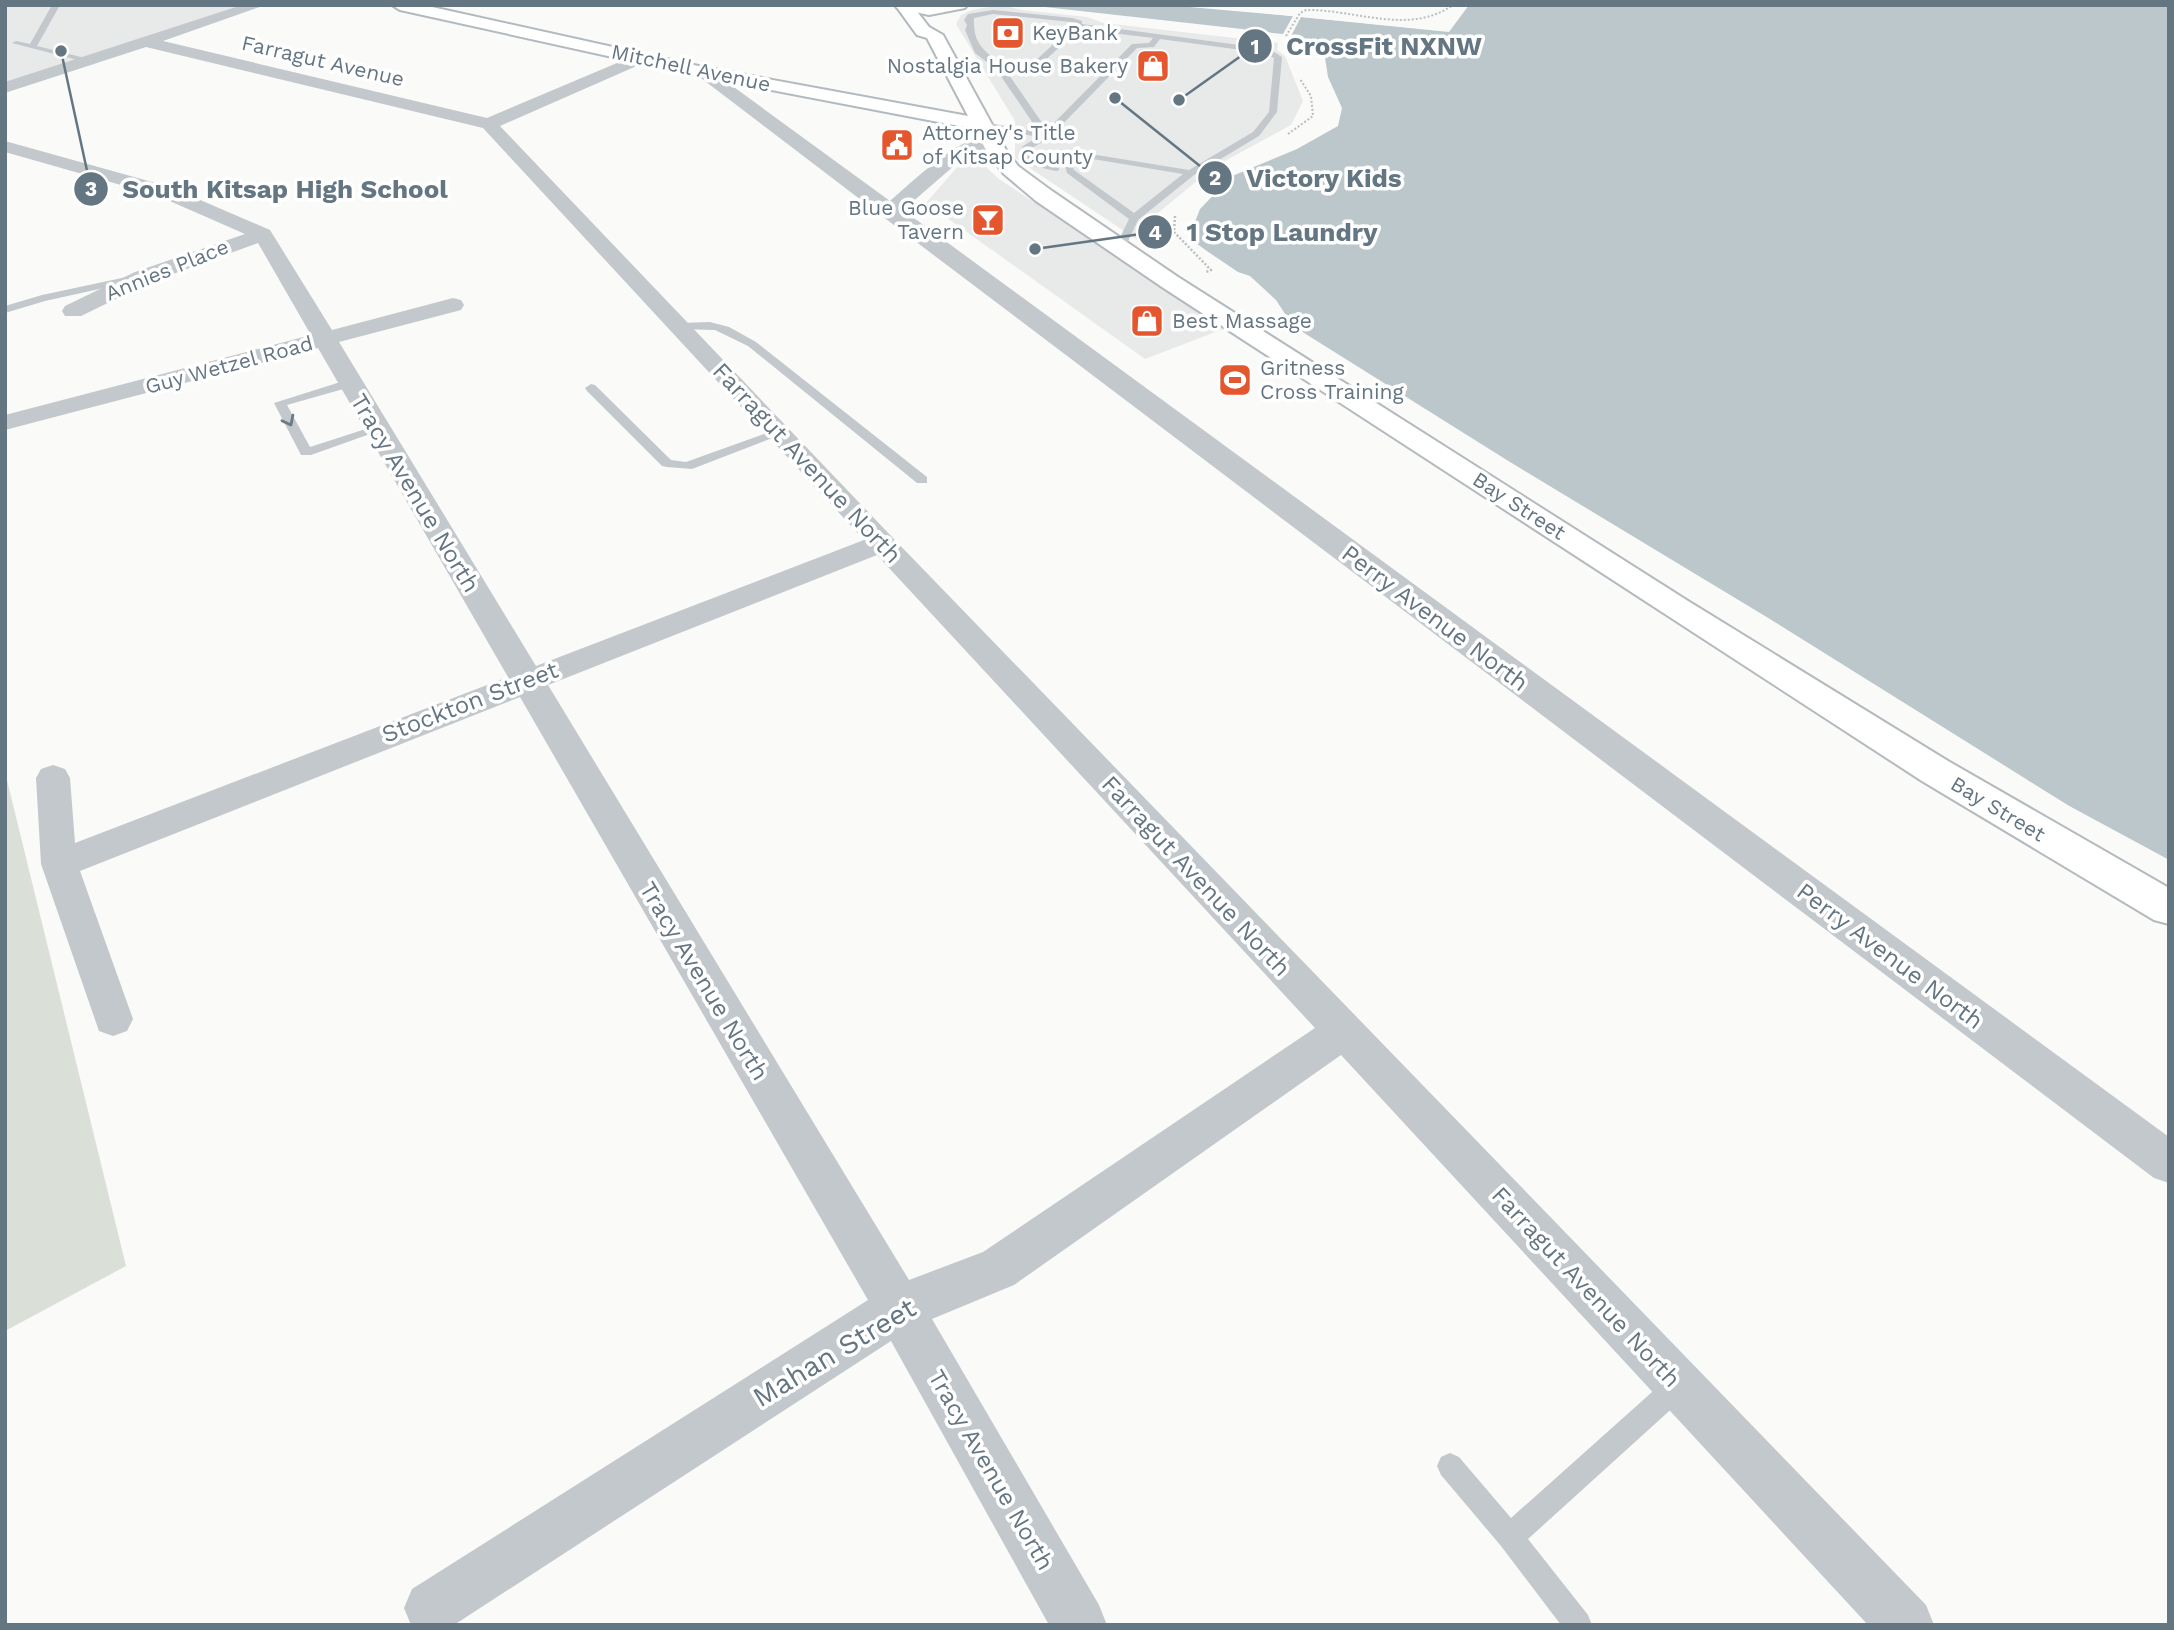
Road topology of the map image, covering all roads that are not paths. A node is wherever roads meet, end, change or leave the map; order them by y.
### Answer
1 (56, 5) edge
2 (258, 5) edge
3 (400, 5) edge
4 (752, 5) edge
5 (758, 5) edge
6 (986, 5) edge
7 (904, 6) edge
8 (952, 7) edge
9 (431, 8) edge
10 (993, 12) junction
11 (1077, 26) junction
12 (934, 35) junction
13 (1160, 36) junction
14 (145, 42) junction
15 (16, 43) dead end
16 (32, 47) junction
17 (642, 58) junction
18 (86, 61) junction
19 (999, 67) junction
20 (703, 72) junction
21 (5, 88) edge
22 (489, 124) junction
23 (987, 132) junction
24 (1046, 136) junction
25 (1036, 144) dead end
26 (5, 146) edge
27 (1063, 152) junction
28 (1191, 173) junction
29 (889, 212) junction
30 (1134, 218) junction
31 (262, 234) junction
32 (1120, 248) junction
33 (143, 277) junction
34 (453, 305) dead end
35 (5, 310) edge
36 (73, 311) dead end
37 (679, 326) junction
38 (325, 340) junction
39 (350, 383) junction
40 (591, 388) dead end
41 (5, 423) edge
42 (378, 429) junction
43 (779, 433) junction
44 (922, 480) dead end
45 (881, 543) junction
46 (525, 680) junction
47 (53, 778) dead end
48 (59, 864) junction
49 (2169, 908) edge
50 (113, 1019) dead end
51 (1343, 1031) junction
52 (2169, 1163) edge
53 (899, 1308) junction
54 (1679, 1385) junction
55 (1450, 1466) dead end
56 (1510, 1537) junction
57 (431, 1608) dead end
58 (1079, 1625) edge
59 (1578, 1625) edge
60 (1906, 1625) edge

1 - 16 lane
2 - 14 street
3 - 9 main road, Mitchell Avenue
4 - 5 lane
6 - 10 lane
7 - 8 main road
7 - 12 main road, Bay Street
8 - 12 main road
9 - 17 main road, Mitchell Avenue
10 - 11 lane
10 - 19 lane
11 - 13 lane
11 - 19 lane
12 - 23 main road, Bay Street
13 - 24 lane
13 - 28 lane
14 - 18 street
14 - 22 street, Farragut Avenue
15 - 16 lane
16 - 18 lane
17 - 20 main road, Mitchell Avenue
17 - 22 street
18 - 21 street
19 - 24 lane
20 - 23 main road, Mitchell Avenue
20 - 29 street, Perry Avenue North
22 - 37 street, Farragut Avenue North
23 - 24 lane
23 - 29 street
23 - 32 main road, Bay Street
24 - 25 lane
24 - 27 lane
26 - 31 street
27 - 28 lane
27 - 30 lane
28 - 30 lane
29 - 52 street, Perry Avenue North
30 - 32 lane
31 - 33 street, Annies Place
31 - 38 street, Tracy Avenue North
32 - 49 main road, Bay Street
33 - 35 lane
33 - 36 street, Annies Place
34 - 38 street, Guy Wetzel Road
37 - 43 street, Farragut Avenue North
37 - 44 lane
38 - 39 street, Tracy Avenue North
38 - 41 street, Guy Wetzel Road
39 - 42 street, Tracy Avenue North
39 -> 42 lane
40 - 43 lane
42 - 46 street, Tracy Avenue North
43 - 45 street, Farragut Avenue North
45 - 46 street, Stockton Street
45 - 51 street, Farragut Avenue North
46 - 48 street, Stockton Street
46 - 53 street, Tracy Avenue North
47 - 48 street
48 - 50 street
51 - 53 street, Mahan Street
51 - 54 street, Farragut Avenue North
53 - 57 street, Mahan Street
53 - 58 street, Tracy Avenue North
54 - 56 lane
54 - 60 street, Farragut Avenue North
55 - 56 lane
56 - 59 lane

